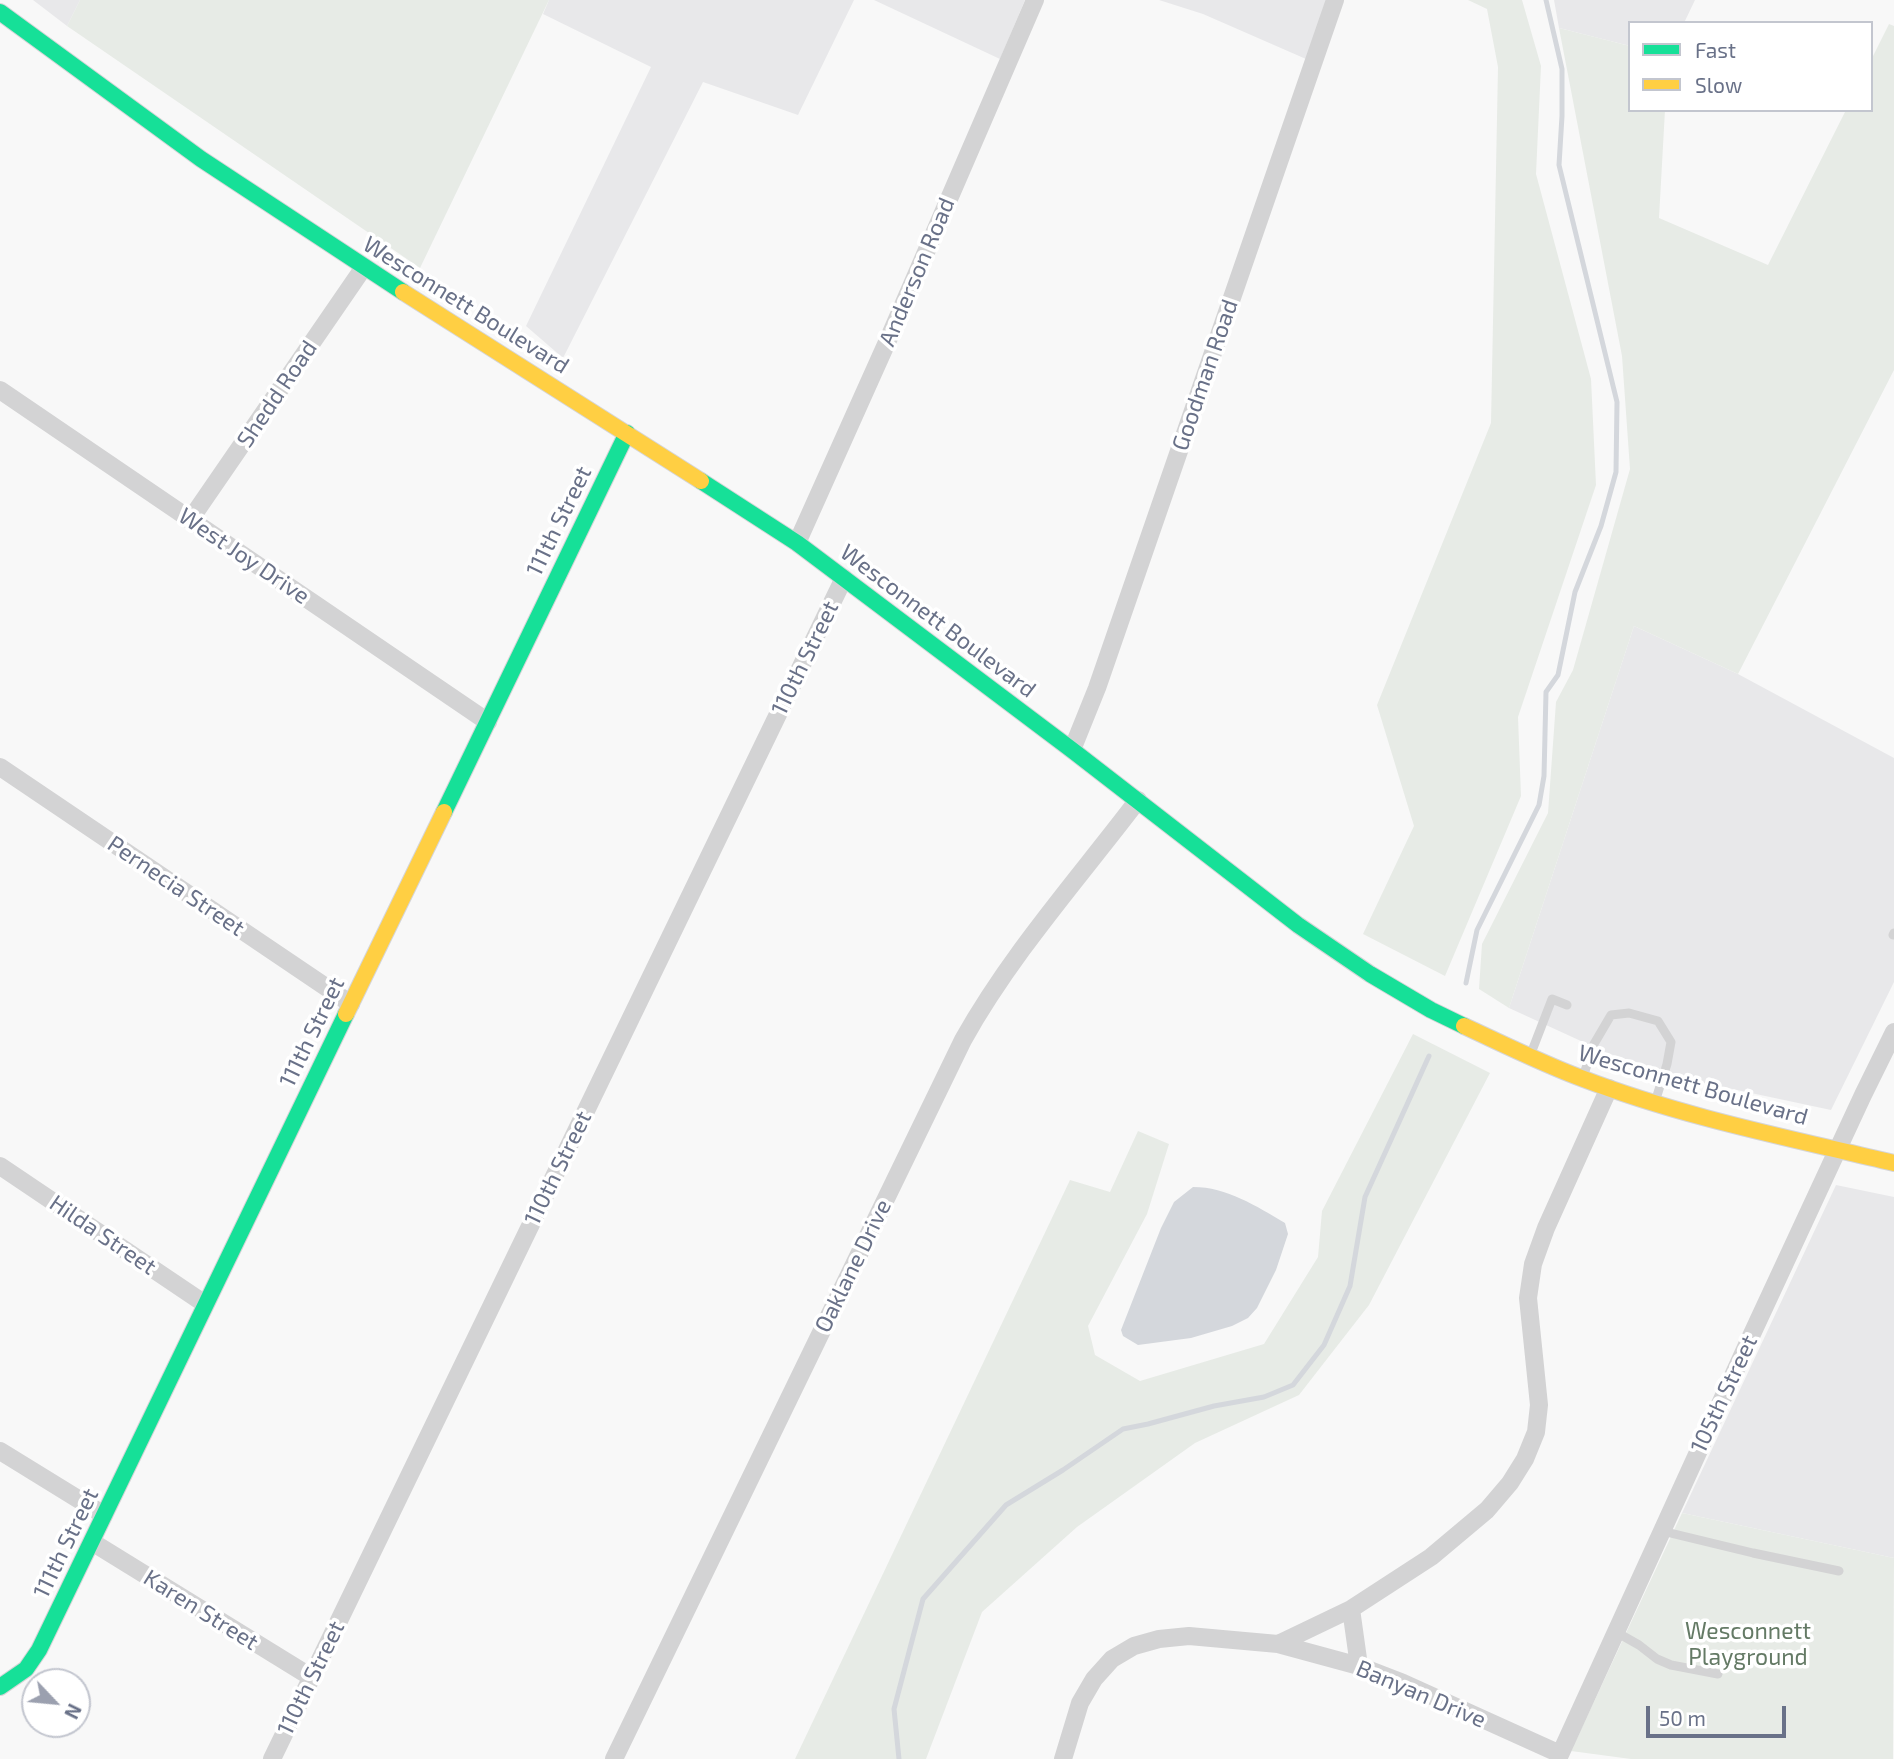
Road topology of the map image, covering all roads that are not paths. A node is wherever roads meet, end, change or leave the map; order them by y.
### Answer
1 (1035, 0) edge
2 (1335, 0) edge
3 (0, 12) edge
4 (364, 267) junction
5 (0, 390) edge
6 (627, 433) junction
7 (190, 520) junction
8 (796, 543) junction
9 (844, 578) junction
10 (488, 722) junction
11 (1072, 750) junction
12 (0, 767) edge
13 (1138, 800) junction
14 (351, 1004) junction
15 (1567, 1005) dead end
16 (1894, 1032) edge
17 (1529, 1058) junction
18 (1582, 1079) junction
19 (1609, 1088) junction
20 (1655, 1103) junction
21 (1838, 1150) junction
22 (1894, 1163) edge
23 (0, 1166) edge
24 (205, 1304) junction
25 (0, 1451) edge
26 (104, 1516) junction
27 (1662, 1531) junction
28 (92, 1542) junction
29 (1839, 1571) dead end
30 (1350, 1609) junction
31 (1616, 1632) junction
32 (1278, 1644) junction
33 (1359, 1666) junction
34 (1718, 1674) dead end
35 (311, 1677) junction
36 (0, 1687) edge
37 (1559, 1757) edge
38 (272, 1759) edge
39 (614, 1759) edge
40 (1063, 1759) edge

1 - 8 street, Anderson Road
2 - 11 street, Goodman Road
3 - 4 street, Wesconnett Boulevard
4 - 6 street, Wesconnett Boulevard
4 - 7 street, Shedd Road
5 - 7 street, West Joy Drive
6 - 8 street, Wesconnett Boulevard
6 - 10 street, 111th Street
7 - 10 street, West Joy Drive
8 - 9 street, Wesconnett Boulevard
9 - 11 street, Wesconnett Boulevard
9 - 35 street, 110th Street
10 - 14 street, 111th Street
11 - 13 street, Wesconnett Boulevard
12 - 14 street, Pernecia Street
13 - 17 street, Wesconnett Boulevard
13 - 39 street, Oaklane Drive
14 - 24 street, 111th Street
15 - 17 lane
16 - 21 street, 105th Street
17 - 18 street, Wesconnett Boulevard
18 - 19 street, Wesconnett Boulevard
18 - 20 lane
19 - 20 street, Wesconnett Boulevard
19 - 30 street
20 - 21 street, Wesconnett Boulevard
21 - 22 street, Wesconnett Boulevard
21 - 27 street, 105th Street
23 - 24 street, Hilda Street
24 - 26 street, 111th Street
25 - 26 street
26 - 28 street, 111th Street
27 - 29 lane
27 - 31 street, 105th Street
28 - 35 street, Karen Street
28 - 36 street, 111th Street
30 - 32 street
30 - 33 street
31 - 34 lane
31 - 37 street, 105th Street
32 - 33 street, Banyan Drive
32 - 40 street, Banyan Drive
33 - 37 street, Banyan Drive
35 - 38 street, 110th Street

